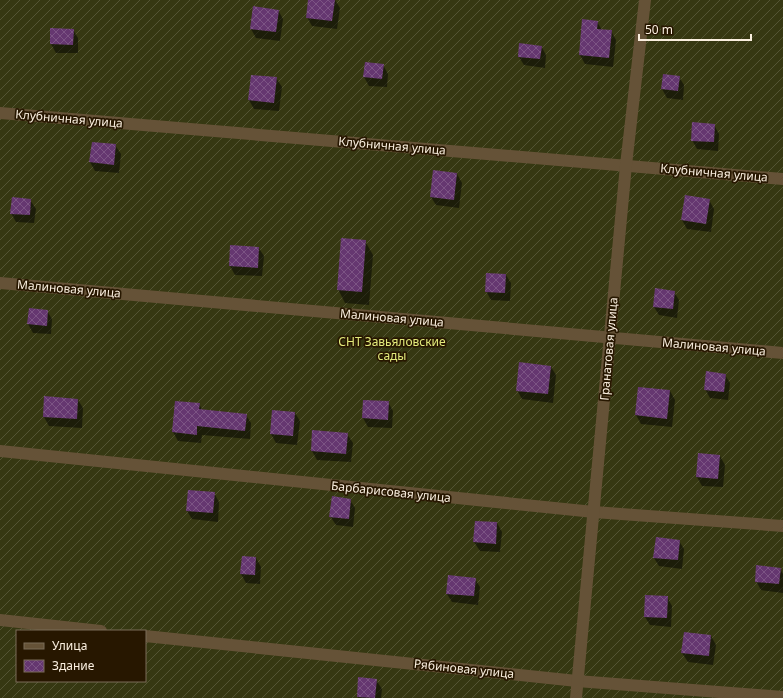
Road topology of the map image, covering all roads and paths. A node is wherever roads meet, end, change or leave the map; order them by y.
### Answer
1 (645, 0) edge
2 (0, 113) edge
3 (626, 165) junction
4 (783, 179) edge
5 (0, 283) edge
6 (610, 337) junction
7 (783, 353) edge
8 (0, 451) edge
9 (594, 512) junction
10 (783, 526) edge
11 (0, 620) edge
12 (92, 630) edge
13 (146, 636) edge
14 (577, 680) junction
15 (783, 697) edge
16 (576, 698) edge

1 - 3 street, Гранатовая улица
2 - 3 street, Клубничная улица
3 - 4 street, Клубничная улица
3 - 6 street, Гранатовая улица
5 - 6 street, Малиновая улица
6 - 7 street, Малиновая улица
6 - 9 street, Гранатовая улица
8 - 9 street, Барбарисовая улица
9 - 10 street, Барбарисовая улица
9 - 14 street, Гранатовая улица
11 - 12 street
13 - 14 street, Рябиновая улица
14 - 15 street, Рябиновая улица
14 - 16 street, Гранатовая улица

